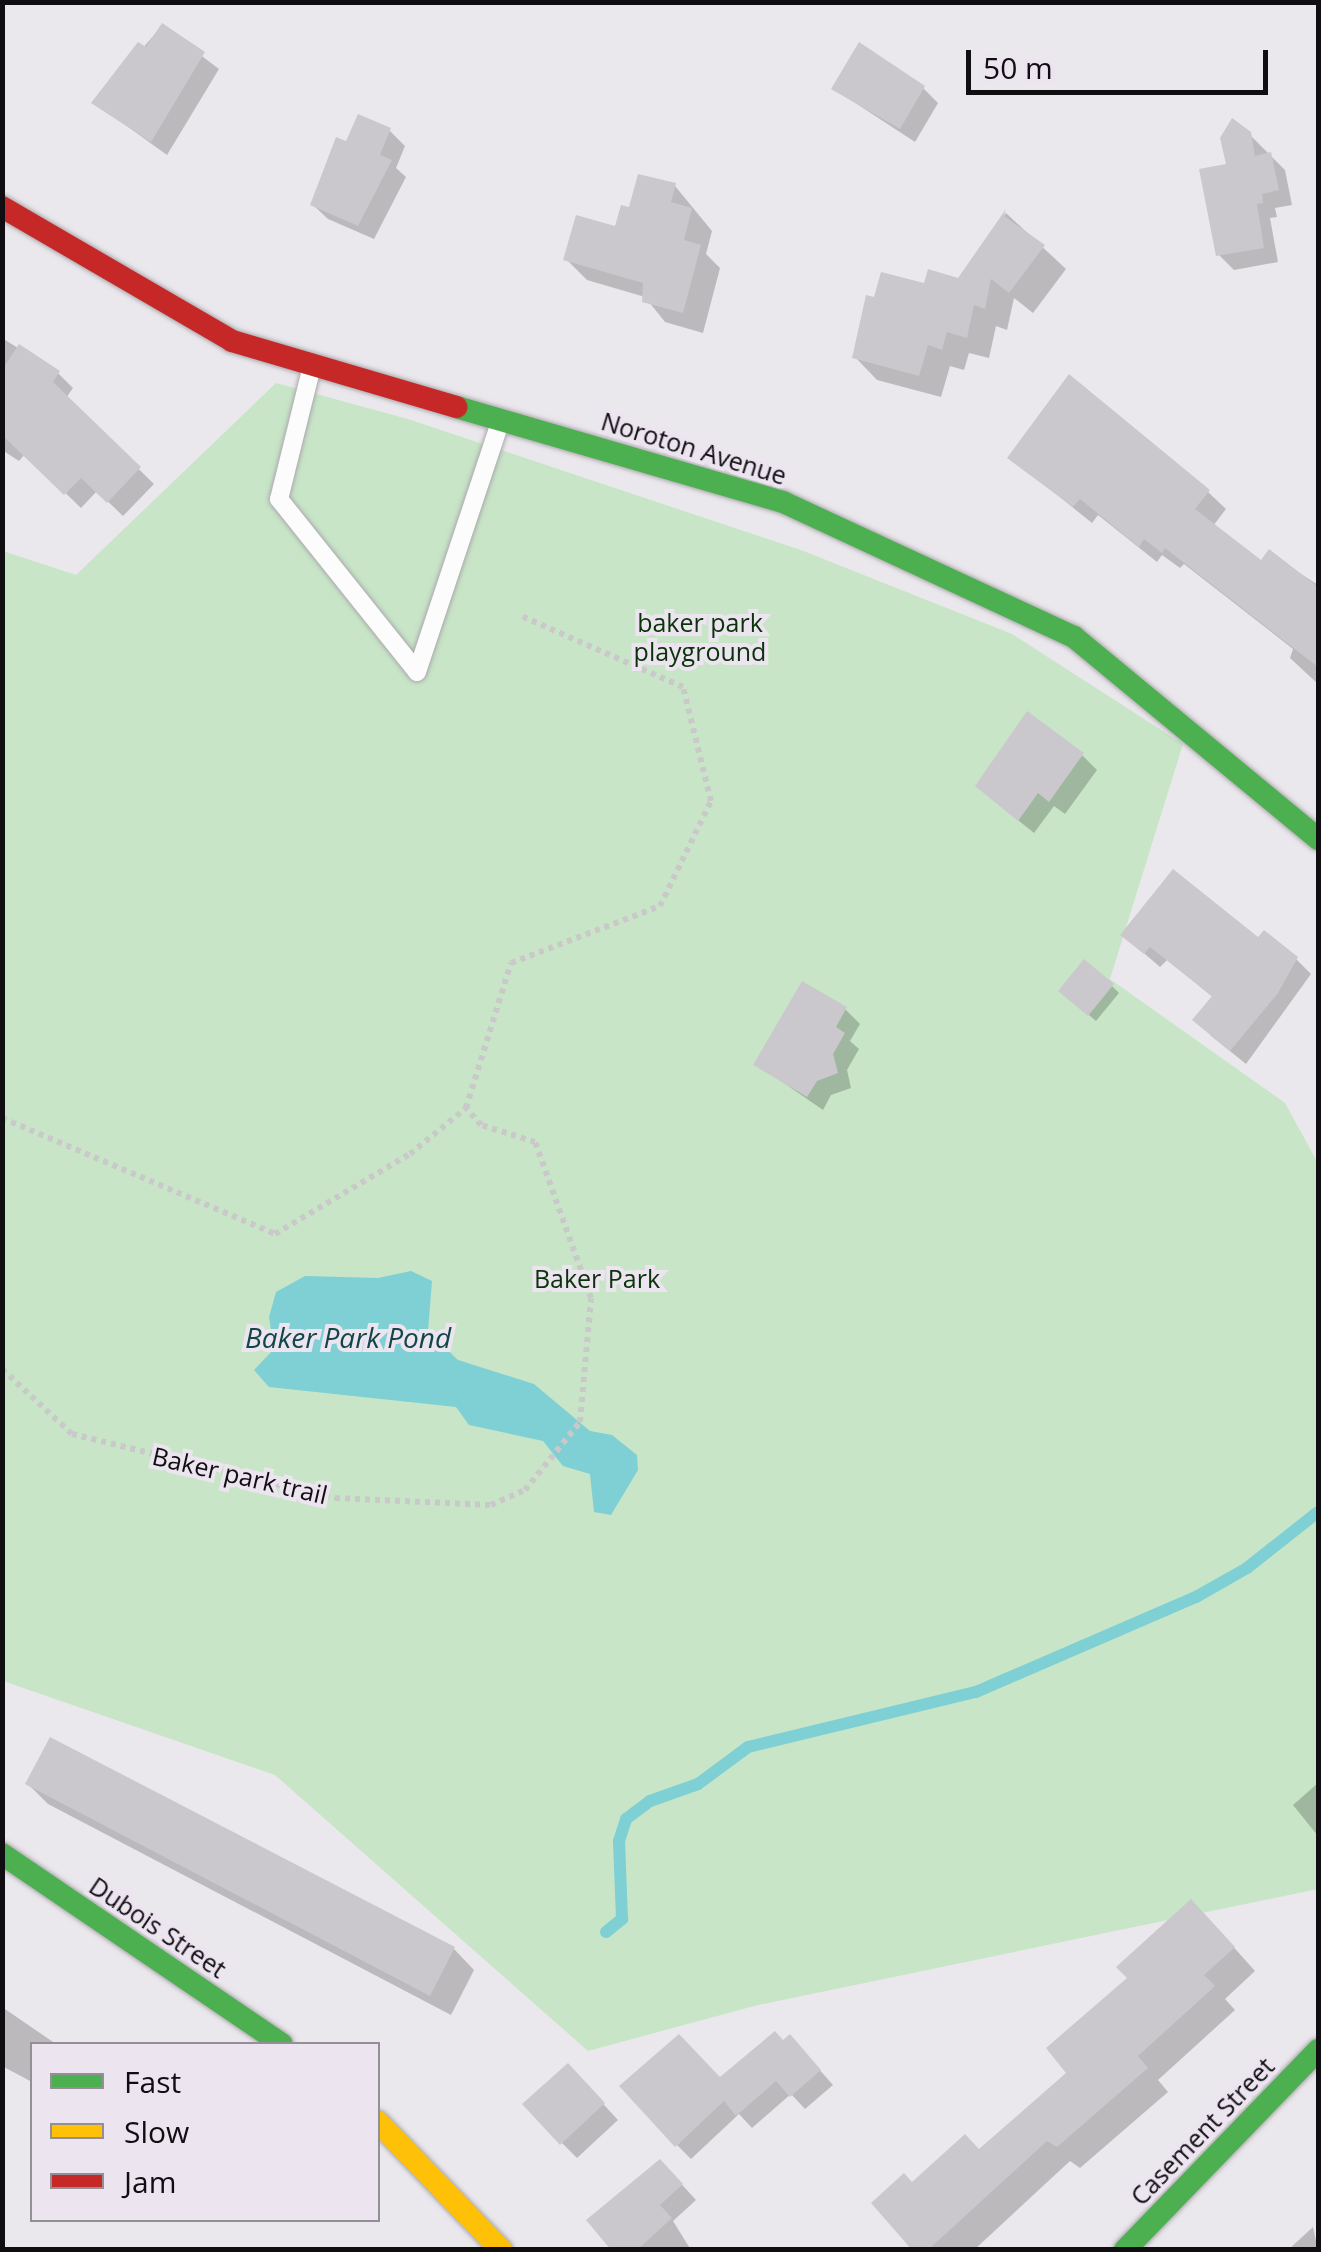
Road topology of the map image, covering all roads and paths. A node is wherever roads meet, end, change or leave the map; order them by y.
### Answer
1 (2, 207) edge
2 (312, 365) junction
3 (500, 420) junction
4 (519, 616) dead end
5 (1318, 839) edge
6 (466, 1108) junction
7 (2, 1118) edge
8 (2, 1369) edge
9 (2, 1854) edge
10 (279, 2042) edge
11 (1318, 2050) edge
12 (380, 2124) edge
13 (501, 2250) edge
14 (1125, 2250) edge

1 - 2 main road, Noroton Avenue
2 - 3 main road, Noroton Avenue
2 - 3 lane
3 - 5 main road, Noroton Avenue
4 - 6 path
6 - 7 path
6 - 8 path, Baker park trail
9 - 10 main road, Dubois Street
11 - 14 main road, Casement Street
12 - 13 main road

